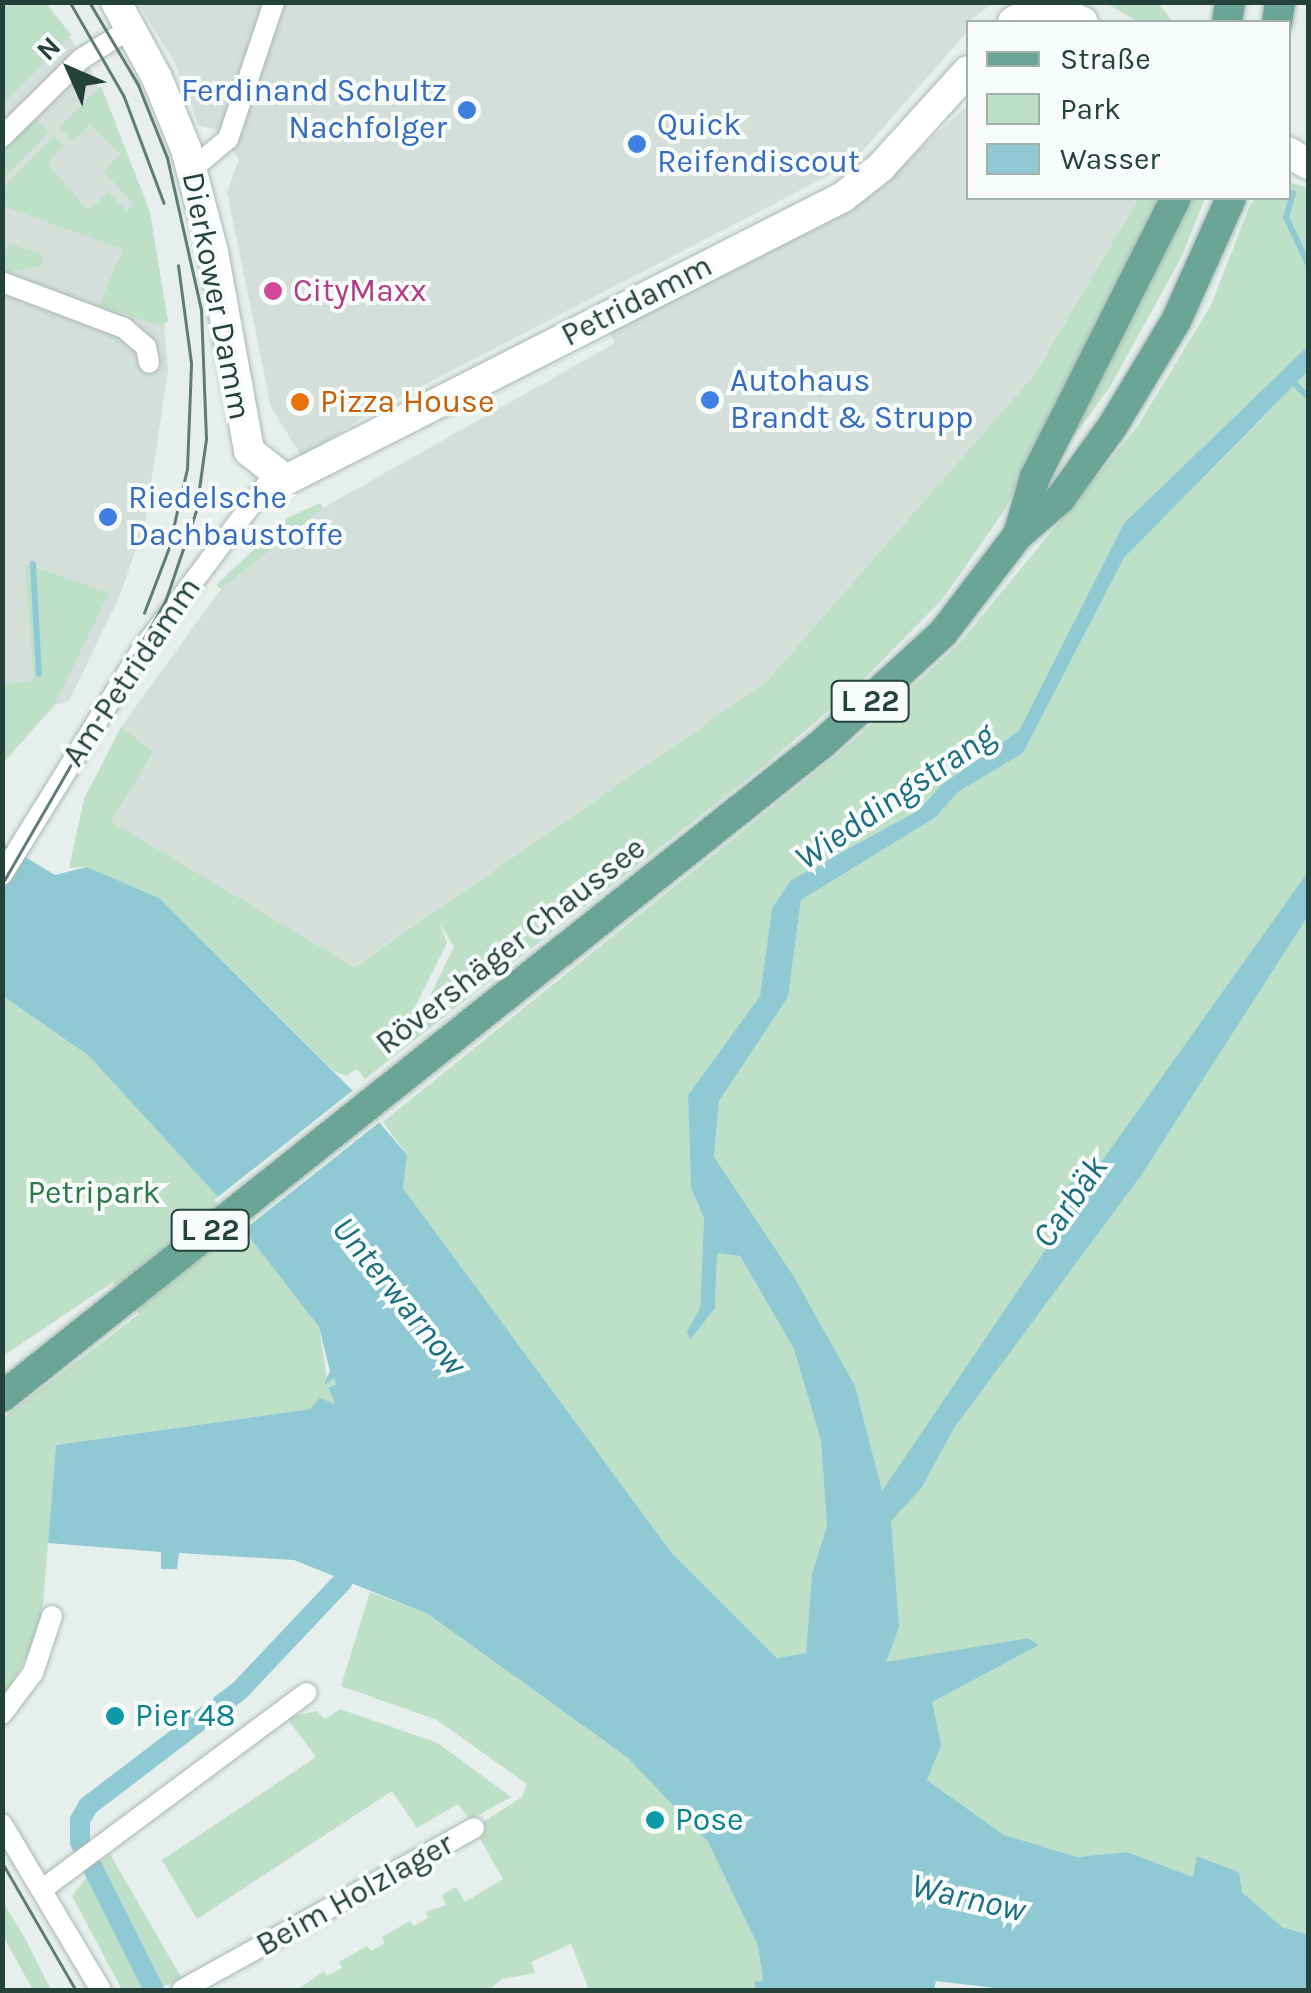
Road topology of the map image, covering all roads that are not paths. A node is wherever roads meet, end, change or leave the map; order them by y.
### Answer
1 (274, 2) edge
2 (1043, 4) edge
3 (123, 15) edge
4 (1016, 20) edge
5 (1079, 20) edge
6 (966, 73) edge
7 (2, 137) edge
8 (192, 169) junction
9 (1175, 200) edge
10 (1230, 200) edge
11 (2, 282) edge
12 (148, 363) dead end
13 (273, 476) junction
14 (1018, 535) junction
15 (2, 876) edge
16 (8, 1388) edge
17 (52, 1616) dead end
18 (307, 1694) dead end
19 (2, 1714) edge
20 (2, 1824) edge
21 (474, 1828) dead end
22 (44, 1888) junction
23 (101, 1990) edge
24 (182, 1990) edge

1 - 8 street
2 - 4 street
2 - 5 street
3 - 7 street
3 - 8 street, Dierkower Damm
6 - 13 street, Petridamm
8 - 13 street, Dierkower Damm
9 - 14 main road, Rövershäger Chaussee / L 22
10 - 14 main road, Rövershäger Chaussee / L 22
11 - 12 street
13 - 15 street, Am Petridamm
14 - 16 main road, Rövershäger Chaussee / L 22
17 - 19 street
18 - 22 street
20 - 22 street
21 - 24 street, Beim Holzlager
22 - 23 street

